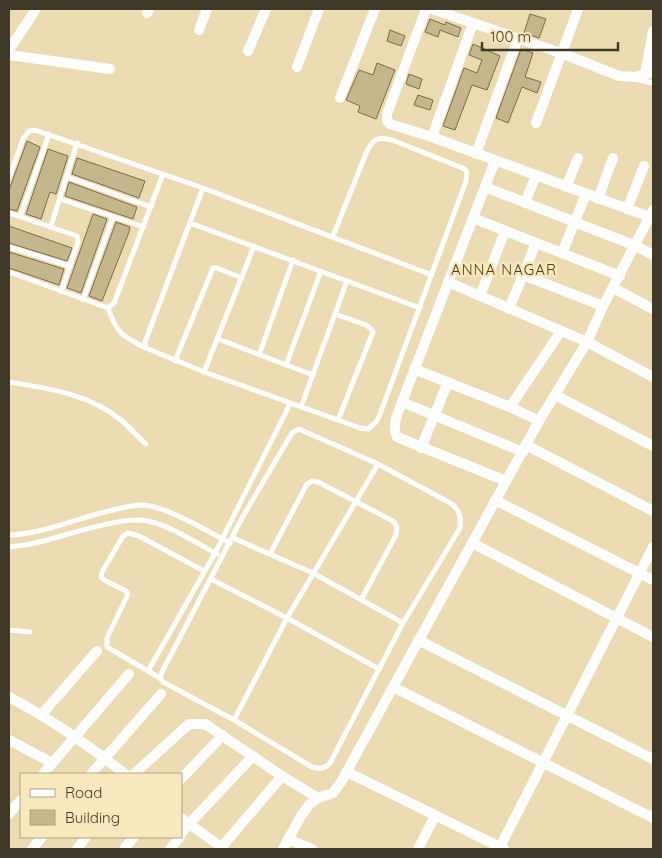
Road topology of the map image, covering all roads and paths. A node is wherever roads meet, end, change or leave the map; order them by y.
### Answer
1 (36, 9) edge
2 (207, 9) edge
3 (266, 9) edge
4 (319, 9) edge
5 (375, 9) edge
6 (426, 9) edge
7 (432, 9) edge
8 (578, 9) edge
9 (473, 23) junction
10 (199, 30) dead end
11 (653, 31) edge
12 (518, 38) junction
13 (9, 50) edge
14 (248, 51) dead end
15 (562, 53) junction
16 (9, 55) edge
17 (297, 67) dead end
18 (110, 69) dead end
19 (649, 74) edge
20 (627, 77) junction
21 (653, 84) edge
22 (340, 98) dead end
23 (536, 123) dead end
24 (49, 134) junction
25 (432, 137) junction
26 (77, 143) junction
27 (476, 154) junction
28 (578, 158) dead end
29 (613, 158) dead end
30 (495, 161) junction
31 (644, 166) dead end
32 (163, 174) junction
33 (536, 175) junction
34 (67, 177) junction
35 (9, 178) edge
36 (485, 187) junction
37 (566, 187) junction
38 (203, 188) junction
39 (586, 194) junction
40 (598, 198) junction
41 (60, 199) junction
42 (525, 203) junction
43 (152, 207) junction
44 (627, 209) junction
45 (9, 214) edge
46 (651, 214) edge
47 (20, 217) junction
48 (113, 217) junction
49 (472, 218) junction
50 (574, 223) junction
51 (190, 224) junction
52 (51, 226) junction
53 (144, 227) junction
54 (505, 230) junction
55 (333, 236) junction
56 (536, 243) junction
57 (254, 246) junction
58 (636, 246) junction
59 (9, 247) edge
60 (562, 253) junction
61 (653, 255) edge
62 (293, 260) junction
63 (70, 266) junction
64 (321, 271) junction
65 (9, 272) edge
66 (432, 275) junction
67 (523, 275) junction
68 (620, 276) junction
69 (242, 278) junction
70 (347, 281) junction
71 (448, 282) junction
72 (613, 288) junction
73 (61, 292) junction
74 (480, 296) junction
75 (83, 300) junction
76 (604, 306) junction
77 (108, 308) junction
78 (420, 308) junction
79 (509, 309) junction
80 (653, 309) edge
81 (335, 314) junction
82 (561, 331) junction
83 (218, 339) junction
84 (587, 342) junction
85 (146, 348) junction
86 (259, 355) junction
87 (175, 361) junction
88 (286, 365) junction
89 (414, 369) junction
90 (204, 372) junction
91 (313, 376) junction
92 (653, 377) edge
93 (9, 382) edge
94 (448, 382) junction
95 (555, 395) junction
96 (402, 402) junction
97 (290, 404) junction
98 (301, 407) junction
99 (510, 407) junction
100 (435, 415) junction
101 (338, 420) junction
102 (539, 421) junction
103 (146, 444) dead end
104 (653, 446) edge
105 (421, 448) junction
106 (524, 449) junction
107 (378, 464) junction
108 (506, 481) junction
109 (496, 500) junction
110 (356, 501) junction
111 (653, 511) edge
112 (9, 535) edge
113 (222, 539) junction
114 (232, 540) junction
115 (472, 543) junction
116 (9, 547) edge
117 (653, 547) edge
118 (215, 553) junction
119 (270, 554) junction
120 (222, 557) junction
121 (204, 571) junction
122 (313, 573) junction
123 (640, 573) junction
124 (211, 579) junction
125 (653, 580) edge
126 (361, 600) junction
127 (287, 618) junction
128 (617, 618) junction
129 (403, 623) junction
130 (9, 630) edge
131 (30, 632) dead end
132 (653, 637) edge
133 (418, 640) junction
134 (98, 651) dead end
135 (379, 669) junction
136 (148, 671) junction
137 (129, 674) dead end
138 (160, 678) junction
139 (393, 687) junction
140 (161, 694) dead end
141 (9, 697) edge
142 (42, 714) junction
143 (567, 715) junction
144 (234, 720) junction
145 (223, 735) junction
146 (75, 737) junction
147 (9, 740) edge
148 (253, 756) junction
149 (104, 758) junction
150 (653, 759) edge
151 (543, 762) junction
152 (52, 763) junction
153 (346, 772) junction
154 (45, 773) edge
155 (92, 773) edge
156 (124, 773) edge
157 (135, 773) edge
158 (282, 776) junction
159 (182, 778) edge
160 (318, 798) junction
161 (435, 816) junction
162 (653, 818) edge
163 (185, 821) edge
164 (41, 838) edge
165 (85, 838) edge
166 (133, 838) edge
167 (178, 838) edge
168 (288, 839) junction
169 (502, 848) edge
170 (32, 849) edge
171 (77, 849) edge
172 (124, 849) edge
173 (170, 849) edge
174 (222, 849) edge
175 (283, 849) edge
176 (312, 849) edge
177 (418, 849) edge

1 - 13 street
2 - 10 street
3 - 14 street
4 - 17 street
5 - 22 street
6 - 25 street
7 - 9 street
8 - 15 street
9 - 12 street
9 - 25 street
11 - 19 street
12 - 15 street
12 - 27 street
15 - 20 street
15 - 23 street
16 - 18 street
19 - 20 street
20 - 21 lane
24 - 26 lane
24 - 35 lane
24 - 47 lane
25 - 27 street
26 - 32 lane
26 - 34 lane
27 - 30 street
28 - 37 street
29 - 40 street
30 - 33 street
30 - 36 street
31 - 44 street
32 - 38 lane
32 - 43 lane
33 - 37 street
33 - 42 street
34 - 41 lane
34 - 43 lane
36 - 42 street
36 - 49 street
37 - 39 street
38 - 51 lane
38 - 55 lane
39 - 40 street
39 - 50 street
40 - 44 street
41 - 48 lane
41 - 52 lane
42 - 50 street
43 - 53 lane
44 - 46 street
45 - 47 lane
46 - 58 street
47 - 52 lane
48 - 53 lane
48 - 75 lane
49 - 54 street
49 - 71 street
50 - 58 street
50 - 60 street
51 - 57 lane
51 - 85 lane
52 - 63 lane
53 - 77 lane
54 - 56 street
54 - 74 street
55 - 66 lane
55 - 66 lane
56 - 60 street
56 - 67 street
57 - 62 lane
57 - 69 lane
58 - 61 street
58 - 68 street
59 - 63 lane
60 - 68 street
62 - 64 lane
62 - 86 lane
63 - 73 lane
64 - 70 lane
64 - 88 lane
65 - 73 lane
66 - 78 lane
67 - 76 street
67 - 79 street
68 - 72 street
69 - 83 lane
69 - 87 lane
70 - 78 lane
70 - 81 lane
71 - 74 street
71 - 89 street
72 - 76 street
72 - 80 street
73 - 75 lane
74 - 79 street
75 - 77 lane
76 - 84 street
77 - 85 lane
78 - 101 lane
79 - 82 street
81 - 91 lane
81 - 101 lane
82 - 84 street
82 - 99 street
83 - 86 lane
83 - 90 lane
84 - 92 street
84 - 95 street
85 - 87 lane
86 - 88 lane
87 - 90 lane
88 - 91 lane
89 - 94 street
89 - 96 street
90 - 97 lane
91 - 98 lane
93 - 103 lane
94 - 99 street
94 - 100 street
95 - 102 street
95 - 104 street
96 - 100 street
96 - 105 street
97 - 98 lane
97 - 113 lane
98 - 101 lane
99 - 102 street
100 - 105 street
100 - 106 street
102 - 106 street
105 - 108 street
106 - 108 street
106 - 111 street
107 - 110 lane
107 - 114 lane
107 - 129 lane
108 - 109 street
109 - 115 street
109 - 123 street
110 - 119 lane
110 - 122 lane
110 - 126 lane
112 - 113 lane
113 - 114 lane
113 - 118 lane
114 - 119 lane
114 - 120 lane
115 - 128 street
115 - 133 street
116 - 118 lane
117 - 123 street
118 - 120 lane
118 - 121 lane
119 - 122 lane
120 - 124 lane
121 - 136 lane
121 - 136 lane
122 - 126 lane
122 - 127 lane
123 - 125 street
123 - 128 street
124 - 127 lane
124 - 138 lane
126 - 129 lane
127 - 135 lane
127 - 144 lane
128 - 132 street
128 - 143 street
129 - 135 lane
130 - 131 lane
133 - 139 street
133 - 143 street
134 - 142 street
135 - 144 lane
136 - 138 lane
137 - 146 street
138 - 144 lane
139 - 151 street
139 - 153 street
140 - 149 street
141 - 142 street
142 - 146 street
143 - 150 street
143 - 151 street
145 - 148 street
145 - 157 street
145 - 159 street
146 - 149 street
146 - 152 street
147 - 152 street
148 - 158 street
148 - 163 street
149 - 155 street
149 - 156 street
151 - 162 street
151 - 169 street
152 - 154 street
153 - 160 street
153 - 161 street
158 - 160 street
158 - 174 street
160 - 168 street
161 - 169 street
161 - 177 street
163 - 174 street
164 - 170 street
165 - 171 street
166 - 172 street
167 - 173 street
168 - 175 street
168 - 176 street

